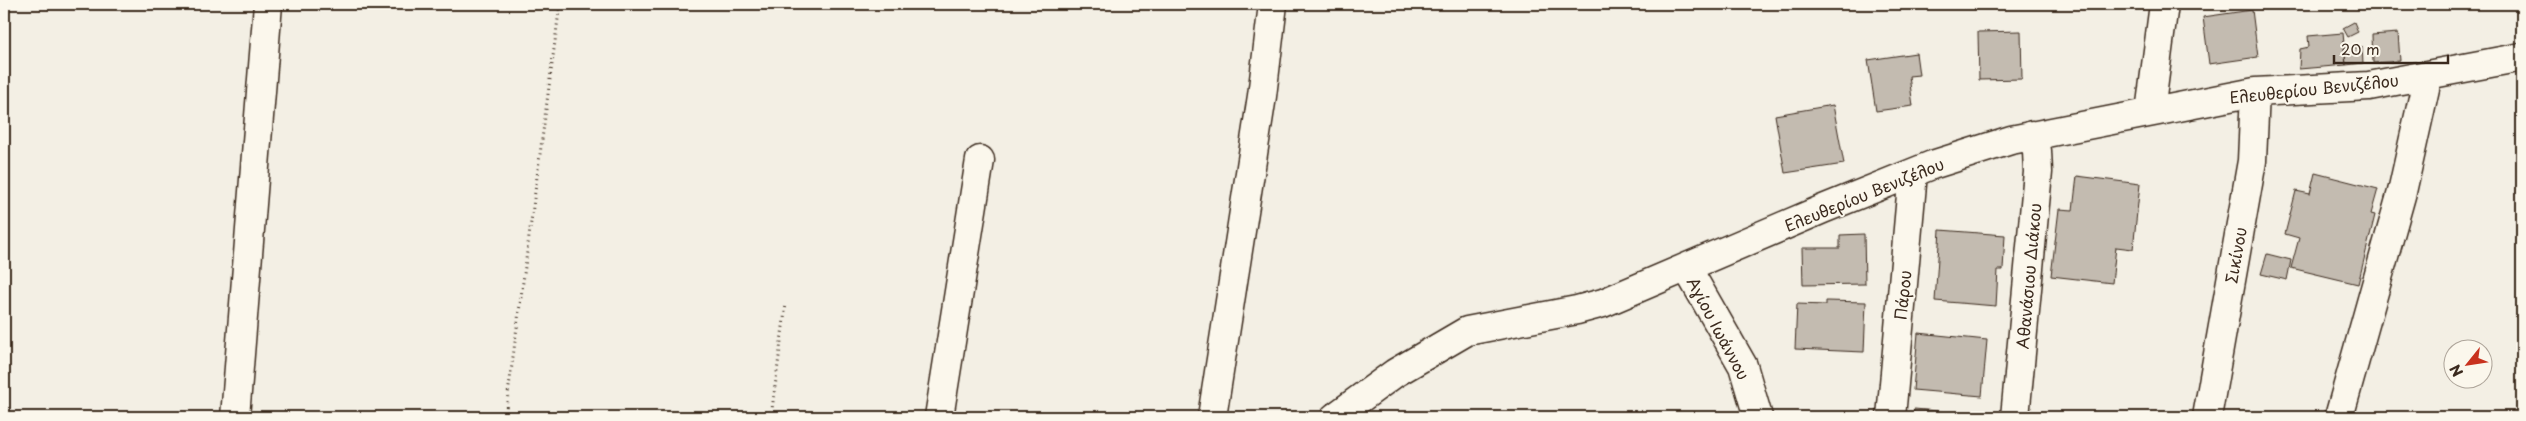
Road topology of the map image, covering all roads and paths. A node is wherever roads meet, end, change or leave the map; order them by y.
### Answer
1 (268, 4) edge
2 (560, 4) edge
3 (1273, 4) edge
4 (2164, 4) edge
5 (2522, 57) edge
6 (2428, 75) junction
7 (2255, 92) junction
8 (2150, 112) junction
9 (2032, 135) junction
10 (980, 160) dead end
11 (1913, 173) junction
12 (1686, 268) junction
13 (786, 304) dead end
14 (236, 417) edge
15 (505, 417) edge
16 (771, 417) edge
17 (939, 417) edge
18 (1212, 417) edge
19 (1335, 417) edge
20 (1758, 417) edge
21 (1892, 417) edge
22 (2015, 417) edge
23 (2207, 417) edge
24 (2338, 417) edge

1 - 14 street
2 - 15 path
3 - 18 street
4 - 8 street
5 - 6 street, Ελευθερίου Βενιζέλου
6 - 7 street, Ελευθερίου Βενιζέλου
6 - 24 street
7 - 8 street, Ελευθερίου Βενιζέλου
7 - 23 street, Σικίνου
8 - 9 street, Ελευθερίου Βενιζέλου
9 - 11 street, Ελευθερίου Βενιζέλου
9 - 22 street, Αθανάσιου Διάκου
10 - 17 street
11 - 12 street, Ελευθερίου Βενιζέλου
11 - 21 street, Πάρου
12 - 19 street, Ελευθερίου Βενιζέλου
12 - 20 street, Αγίου Ιωάννου
13 - 16 path

